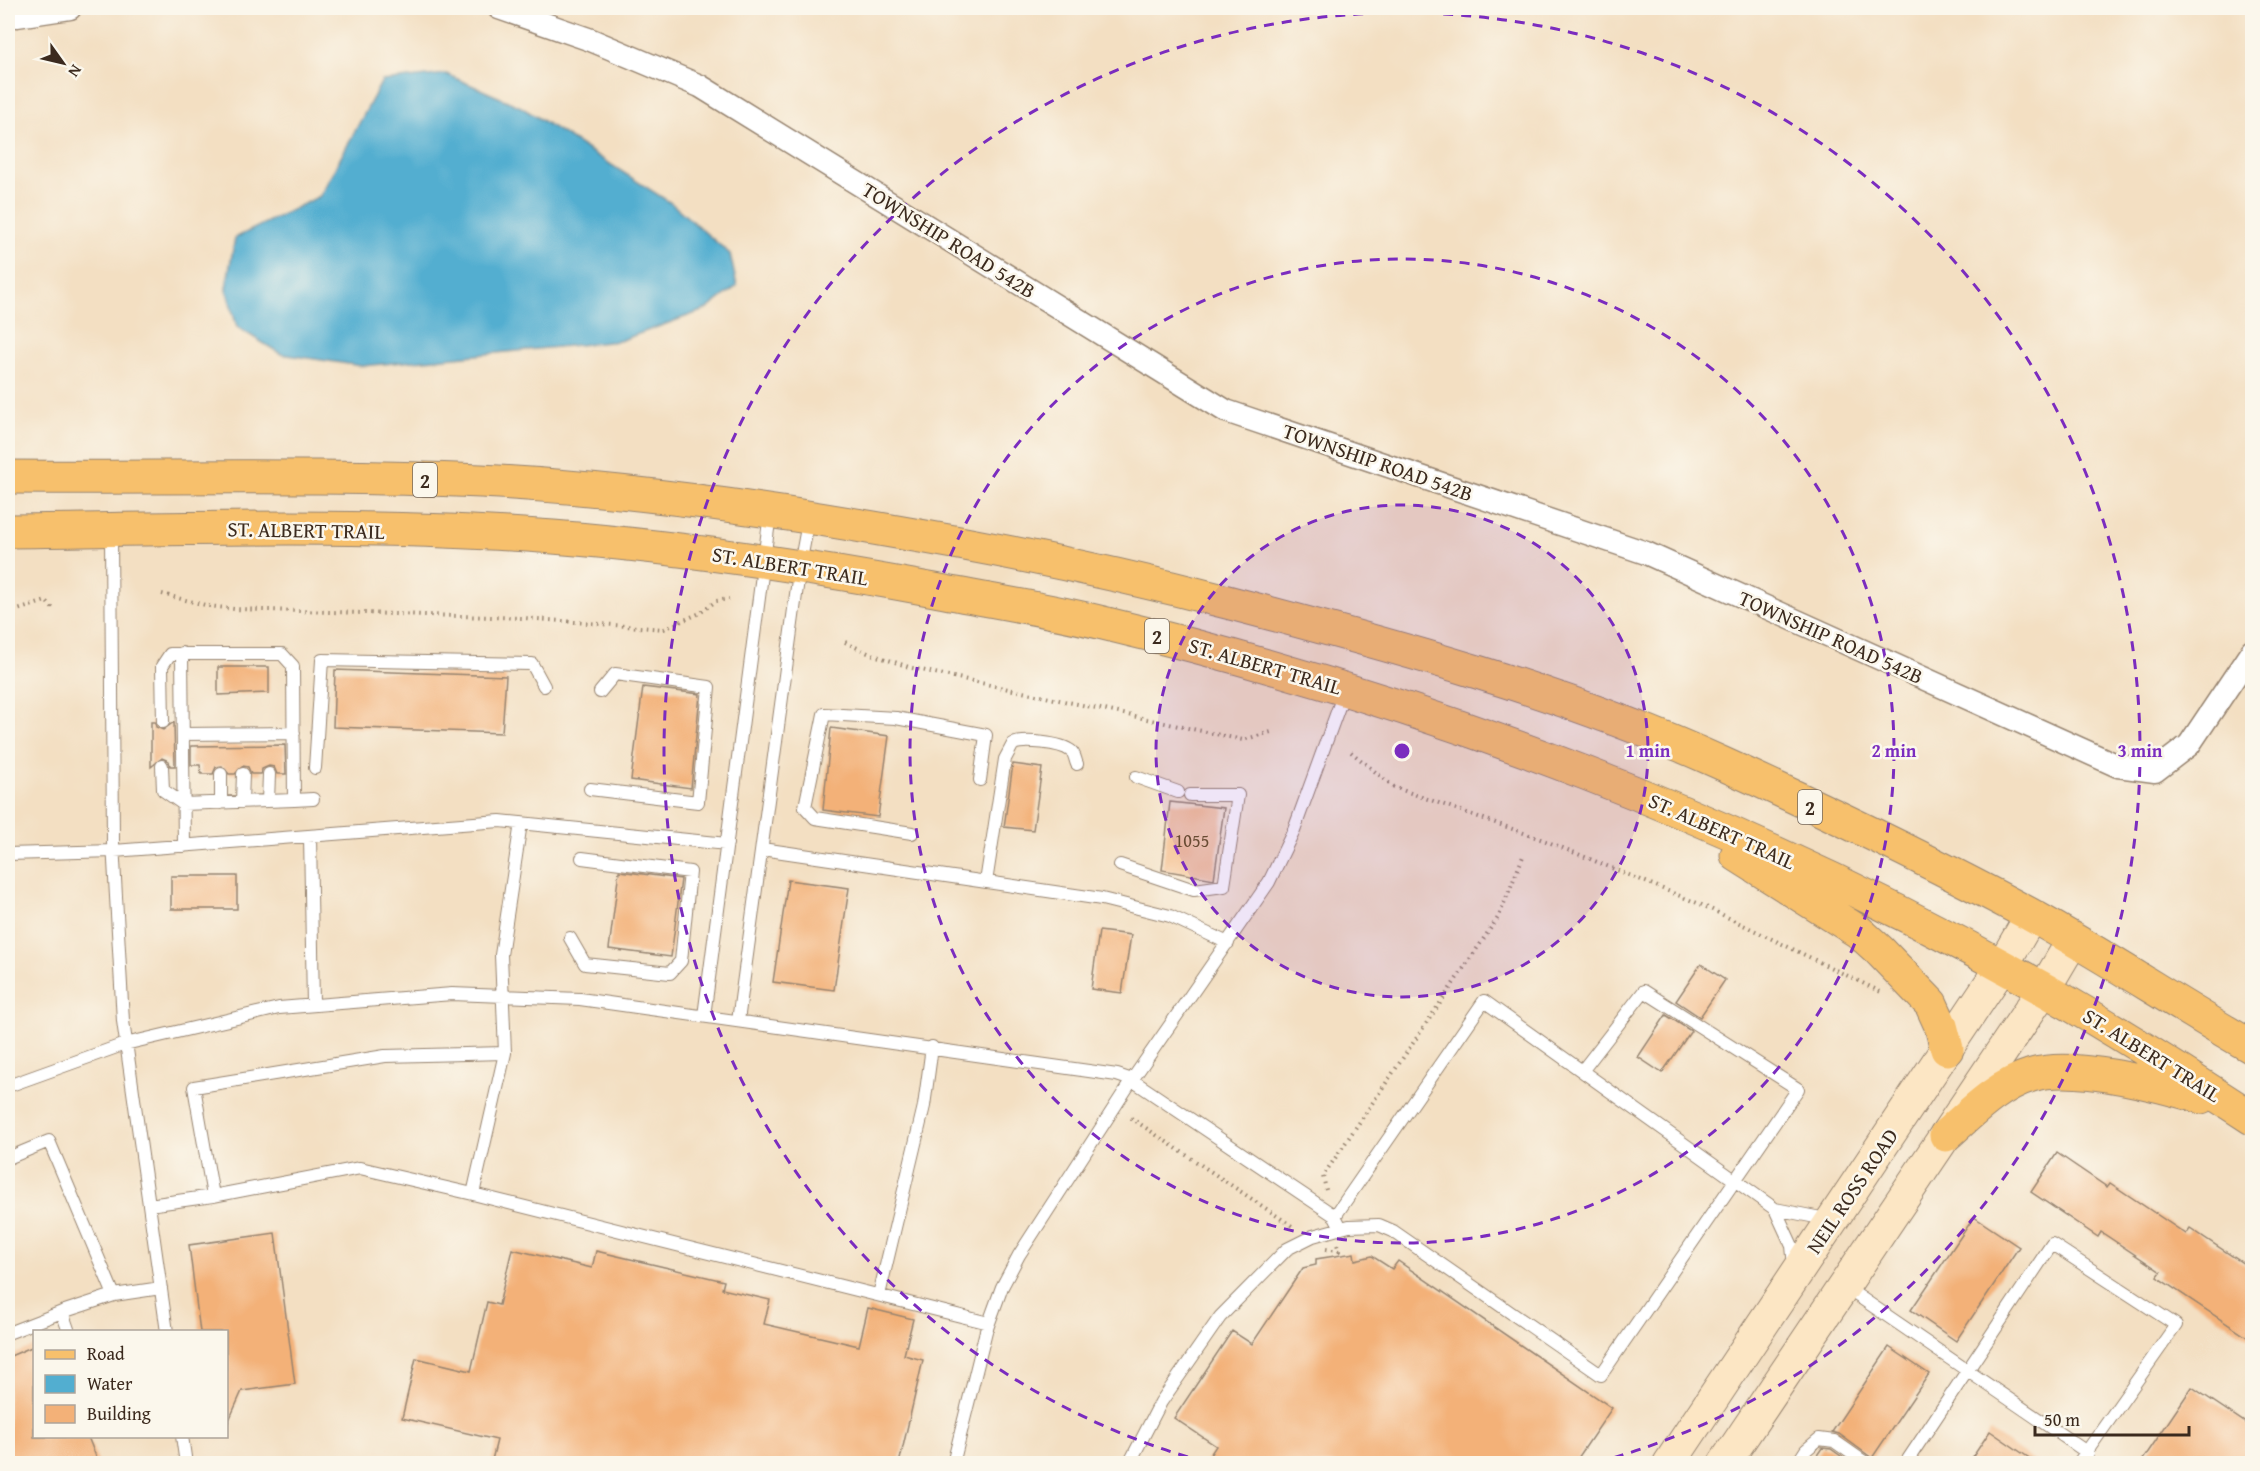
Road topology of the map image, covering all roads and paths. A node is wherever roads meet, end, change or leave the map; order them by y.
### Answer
1 (70, 8) edge
2 (499, 8) edge
3 (11, 15) edge
4 (8, 477) edge
5 (770, 510) junction
6 (809, 516) junction
7 (111, 530) junction
8 (8, 531) edge
9 (762, 560) junction
10 (800, 565) junction
11 (162, 594) dead end
12 (729, 599) dead end
13 (55, 611) dead end
14 (8, 613) edge
15 (845, 642) dead end
16 (2253, 651) edge
17 (182, 653) junction
18 (544, 686) dead end
19 (1345, 689) junction
20 (600, 692) dead end
21 (163, 722) dead end
22 (1271, 732) dead end
23 (294, 733) junction
24 (183, 734) junction
25 (1351, 752) dead end
26 (1077, 764) dead end
27 (162, 766) dead end
28 (315, 768) dead end
29 (221, 774) dead end
30 (243, 774) dead end
31 (269, 774) dead end
32 (1136, 777) dead end
33 (980, 780) dead end
34 (590, 789) dead end
35 (294, 800) junction
36 (313, 800) dead end
37 (268, 801) junction
38 (242, 802) junction
39 (221, 803) junction
40 (183, 804) junction
41 (521, 822) junction
42 (1720, 828) junction
43 (912, 834) dead end
44 (310, 836) junction
45 (727, 844) junction
46 (184, 846) junction
47 (762, 849) junction
48 (114, 851) junction
49 (8, 854) edge
50 (1524, 854) dead end
51 (582, 858) dead end
52 (1120, 865) dead end
53 (986, 882) junction
54 (2031, 916) junction
55 (570, 938) dead end
56 (2073, 940) junction
57 (1228, 943) junction
58 (2002, 966) junction
59 (2044, 989) junction
60 (502, 995) junction
61 (1886, 995) dead end
62 (313, 1005) junction
63 (704, 1016) junction
64 (738, 1021) junction
65 (125, 1044) junction
66 (932, 1047) junction
67 (2253, 1047) edge
68 (1947, 1049) junction
69 (505, 1053) junction
70 (1582, 1071) junction
71 (1132, 1080) junction
72 (8, 1086) edge
73 (2243, 1112) edge
74 (1131, 1118) dead end
75 (1946, 1135) junction
76 (8, 1158) edge
77 (1736, 1180) junction
78 (473, 1194) junction
79 (213, 1196) junction
80 (149, 1205) junction
81 (1774, 1209) junction
82 (1333, 1215) junction
83 (1832, 1220) junction
84 (1338, 1229) junction
85 (1310, 1237) junction
86 (1795, 1276) junction
87 (1844, 1286) junction
88 (161, 1288) junction
89 (114, 1295) junction
90 (879, 1295) junction
91 (62, 1312) junction
92 (989, 1323) junction
93 (68, 1330) edge
94 (167, 1330) edge
95 (8, 1333) edge
96 (1968, 1369) junction
97 (1710, 1403) junction
98 (182, 1438) edge
99 (2088, 1453) junction
100 (1726, 1461) edge
101 (186, 1464) edge
102 (953, 1464) edge
103 (1129, 1464) edge
104 (1669, 1464) edge
105 (1676, 1464) edge
106 (1797, 1464) edge
107 (1867, 1464) edge
108 (1905, 1464) edge
109 (2078, 1464) edge

1 - 3 street
2 - 16 street, TOWNSHIP ROAD 542B
4 - 5 main road, 2
5 - 6 main road, 2
5 - 9 lane
6 - 10 lane
6 - 54 main road, 2
7 - 8 main road, ST. ALBERT TRAIL / 2
7 - 9 main road, ST. ALBERT TRAIL / 2
7 - 48 lane
9 - 10 main road, ST. ALBERT TRAIL / 2
9 - 45 lane
10 - 19 main road, ST. ALBERT TRAIL / 2
10 - 47 lane
11 - 12 path
13 - 14 path
15 - 22 path
17 - 21 lane
17 - 23 lane
17 - 24 lane
18 - 28 lane
19 - 42 main road, ST. ALBERT TRAIL / 2
19 - 57 lane
20 - 34 lane
23 - 24 lane
23 - 35 lane
24 - 40 lane
25 - 61 path
26 - 53 lane
27 - 40 lane
29 - 39 lane
30 - 38 lane
31 - 37 lane
32 - 52 lane
33 - 43 lane
35 - 36 lane
35 - 37 lane
37 - 38 lane
38 - 39 lane
39 - 40 lane
40 - 46 lane
41 - 44 lane
41 - 45 lane
41 - 60 lane
42 - 58 main road, ST. ALBERT TRAIL / 2
42 - 68 main road
44 - 46 lane
44 - 62 lane
45 - 63 lane
46 - 48 lane
47 - 53 lane
47 - 64 lane
48 - 49 lane
48 - 65 lane
50 - 82 path
51 - 55 lane
53 - 57 lane
54 - 56 main road, 2
54 - 58 main road, NEIL ROSS ROAD
56 - 59 main road
56 - 67 main road, 2
57 - 71 lane
58 - 59 main road, ST. ALBERT TRAIL / 2
58 - 68 main road, NEIL ROSS ROAD
59 - 73 main road, ST. ALBERT TRAIL / 2
59 - 75 main road
60 - 62 lane
60 - 63 lane
60 - 69 lane
62 - 65 lane
63 - 64 lane
64 - 66 lane
65 - 72 lane
65 - 80 lane
66 - 71 lane
66 - 90 lane
68 - 83 main road, NEIL ROSS ROAD
69 - 78 lane
69 - 79 lane
70 - 77 lane
70 - 77 lane
70 - 82 lane
71 - 82 lane
71 - 92 lane
73 - 75 main road
74 - 85 path
75 - 87 main road
76 - 89 lane
77 - 81 lane
77 - 84 lane
78 - 79 lane
78 - 90 lane
79 - 80 lane
80 - 88 lane
81 - 83 lane
81 - 86 lane
82 - 84 lane
83 - 86 main road, NEIL ROSS ROAD
84 - 85 lane
84 - 85 path
85 - 103 lane
86 - 97 main road, NEIL ROSS ROAD
87 - 96 lane
87 - 100 main road
88 - 89 lane
88 - 94 lane
89 - 91 lane
90 - 92 lane
91 - 93 lane
91 - 95 lane
92 - 102 lane
96 - 99 lane
96 - 99 lane
96 - 108 lane
97 - 104 main road, NEIL ROSS ROAD
97 - 105 lane
98 - 101 lane
99 - 109 lane
106 - 107 lane

